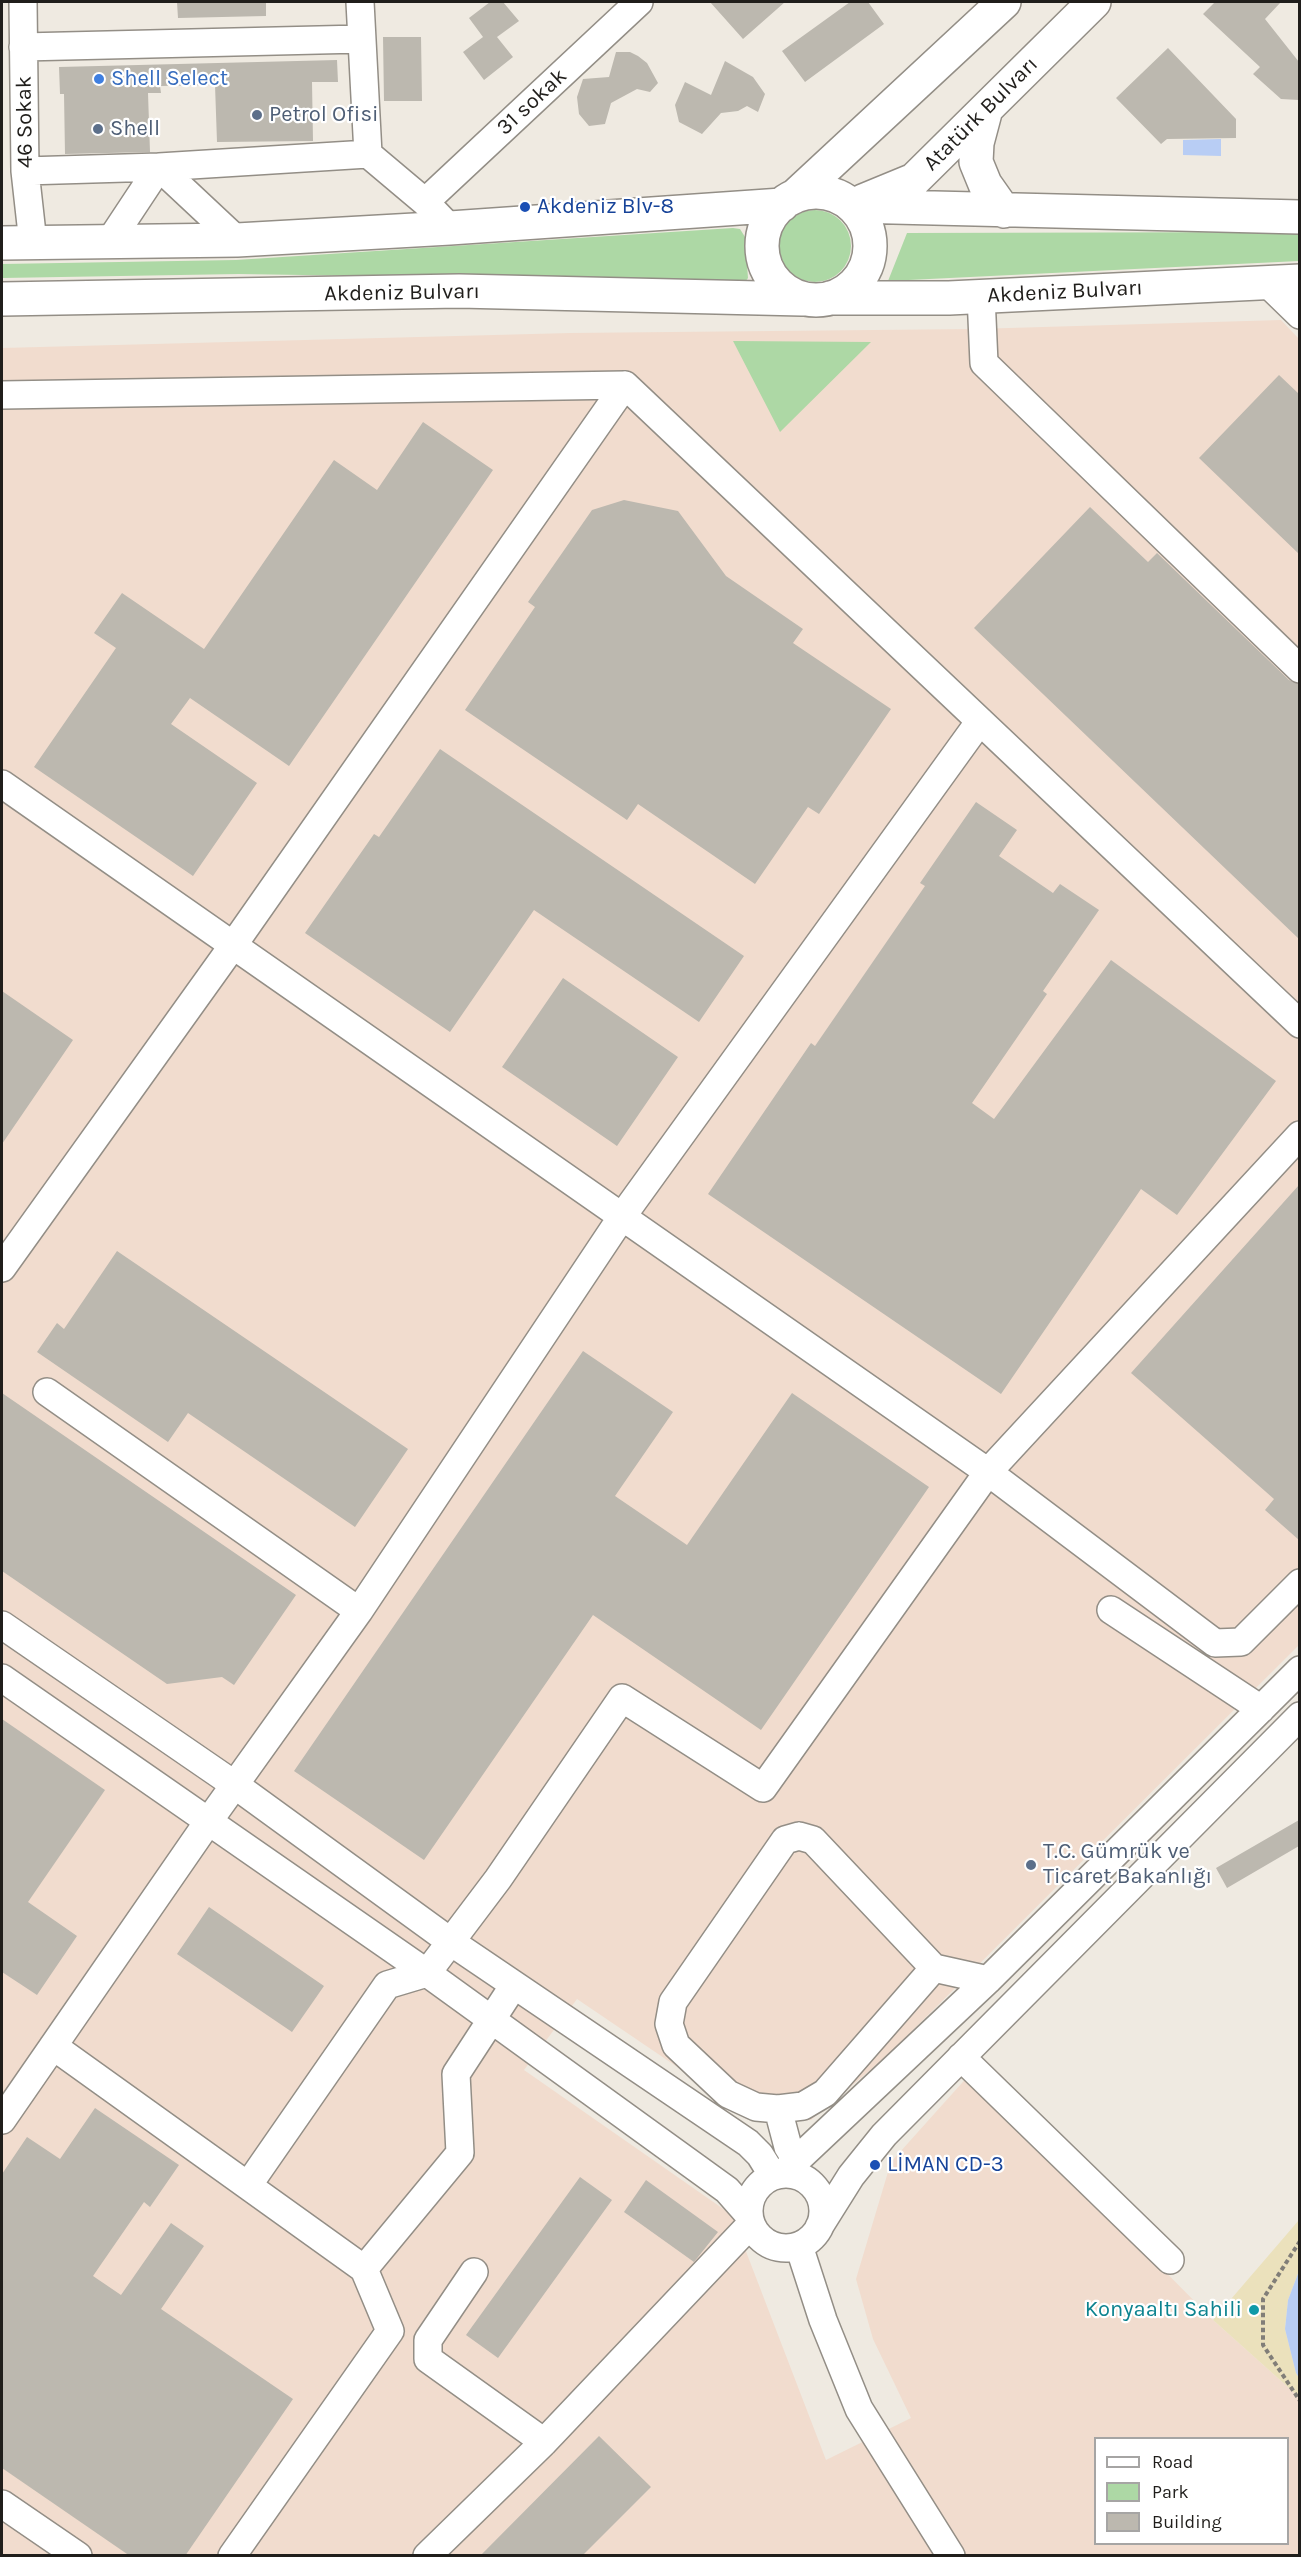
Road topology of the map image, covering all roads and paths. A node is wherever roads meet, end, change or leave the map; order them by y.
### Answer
1 (22, 2) edge
2 (360, 2) edge
3 (639, 2) edge
4 (1004, 2) edge
5 (1094, 2) edge
6 (361, 39) junction
7 (23, 47) junction
8 (986, 110) junction
9 (368, 154) junction
10 (159, 167) junction
11 (25, 171) junction
12 (788, 201) junction
13 (425, 202) junction
14 (853, 206) junction
15 (1004, 211) junction
16 (1299, 217) edge
17 (450, 228) junction
18 (237, 240) junction
19 (110, 241) junction
20 (17, 243) edge
21 (1299, 281) edge
22 (1266, 282) junction
23 (981, 296) junction
24 (816, 298) junction
25 (2, 299) edge
26 (1299, 315) edge
27 (625, 385) junction
28 (2, 396) edge
29 (1299, 669) edge
30 (980, 721) junction
31 (2, 784) edge
32 (234, 944) junction
33 (1299, 1024) edge
34 (1299, 1135) edge
35 (621, 1218) junction
36 (2, 1268) edge
37 (47, 1392) dead end
38 (988, 1472) junction
39 (1299, 1583) edge
40 (1111, 1610) dead end
41 (359, 1611) junction
42 (2, 1625) edge
43 (1299, 1670) edge
44 (2, 1678) edge
45 (1261, 1709) junction
46 (1299, 1716) edge
47 (236, 1785) junction
48 (208, 1822) junction
49 (451, 1941) junction
50 (934, 1968) junction
51 (427, 1973) junction
52 (988, 1980) junction
53 (514, 1985) junction
54 (492, 2021) junction
55 (53, 2046) junction
56 (961, 2057) junction
57 (778, 2109) junction
58 (2, 2120) edge
59 (784, 2170) junction
60 (249, 2184) junction
61 (750, 2219) junction
62 (819, 2227) junction
63 (1299, 2241) edge
64 (799, 2246) junction
65 (1170, 2260) dead end
66 (364, 2269) junction
67 (474, 2272) dead end
68 (1299, 2401) edge
69 (544, 2442) junction
70 (2, 2504) edge
71 (78, 2556) edge
72 (232, 2556) edge
73 (427, 2556) edge
74 (951, 2556) edge

1 - 7 street, 46 Sokak
2 - 6 street
3 - 13 street, 31 sokak
4 - 12 main road
5 - 8 main road, Atatürk Bulvarı
6 - 7 street
6 - 9 street
7 - 11 street, 46 Sokak
8 - 14 main road, Atatürk Bulvarı
8 - 15 main road
9 - 10 street
9 - 13 street
10 - 11 street
10 - 18 street
10 - 19 street
11 - 20 street, 46 Sokak
12 - 14 main road
12 - 17 main road
12 - 24 main road
13 - 17 street
14 - 15 main road
14 - 24 main road
15 - 16 main road
17 - 18 main road
18 - 19 main road
19 - 20 main road
21 - 22 main road, Akdeniz Bulvarı
22 - 23 main road, Akdeniz Bulvarı
22 - 26 street
23 - 24 main road, Akdeniz Bulvarı
23 - 29 street
24 - 25 main road, Akdeniz Bulvarı
27 - 28 street
27 - 30 street
27 - 32 street
30 - 33 street
30 - 35 street
31 - 32 street
32 - 35 street
32 - 36 street
34 - 38 street
35 - 38 street
35 - 41 street
37 - 41 street
38 - 39 street
38 - 49 street
40 - 45 street
41 - 47 street
42 - 47 street
43 - 45 street
44 - 48 street
45 - 52 street
46 - 56 street
47 - 48 street
47 - 49 street
48 - 51 street
48 - 55 street
49 - 51 street
49 - 53 street
50 - 52 street
50 - 57 street
50 - 57 street
51 - 54 street
51 - 60 street
52 - 59 street
53 - 54 street
53 - 59 street
54 - 61 street
54 - 66 street
55 - 58 street
55 - 60 street
56 - 62 street
56 - 65 street
57 - 59 street
59 - 61 street
59 - 62 street
60 - 66 street
61 - 64 street
61 - 69 street
62 - 64 street
63 - 68 path
64 - 74 street
66 - 72 street
67 - 69 street
69 - 73 street
70 - 71 street

